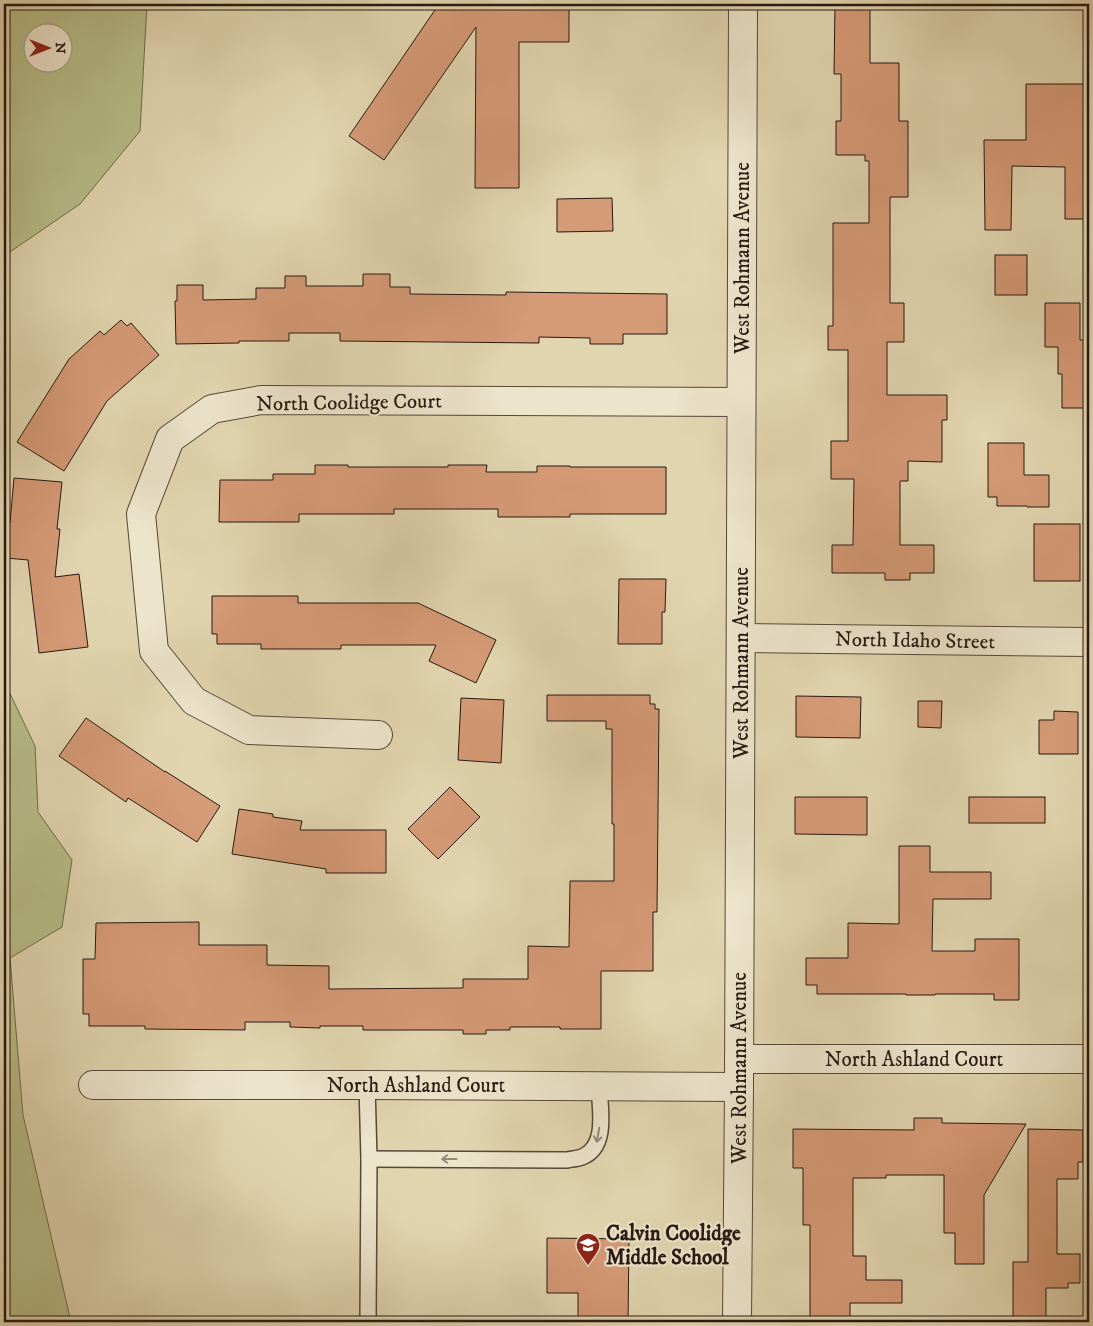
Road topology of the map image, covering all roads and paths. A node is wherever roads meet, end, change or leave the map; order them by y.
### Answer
1 (743, 4) edge
2 (741, 402) junction
3 (741, 638) junction
4 (1089, 642) edge
5 (378, 735) dead end
6 (739, 1059) junction
7 (1089, 1059) edge
8 (93, 1085) dead end
9 (367, 1085) junction
10 (599, 1087) junction
11 (739, 1087) junction
12 (369, 1159) junction
13 (368, 1322) edge
14 (737, 1322) edge

1 - 2 street, West Rohmann Avenue
2 - 3 street, West Rohmann Avenue
2 - 5 street, North Coolidge Court
3 - 4 street, North Idaho Street
3 - 6 street, West Rohmann Avenue
6 - 7 street, North Ashland Court
6 - 11 street, West Rohmann Avenue
8 - 9 street, North Ashland Court
9 - 10 street, North Ashland Court
9 - 12 lane
10 - 11 street, North Ashland Court
10 -> 12 lane
11 - 14 street, West Rohmann Avenue
12 - 13 lane

